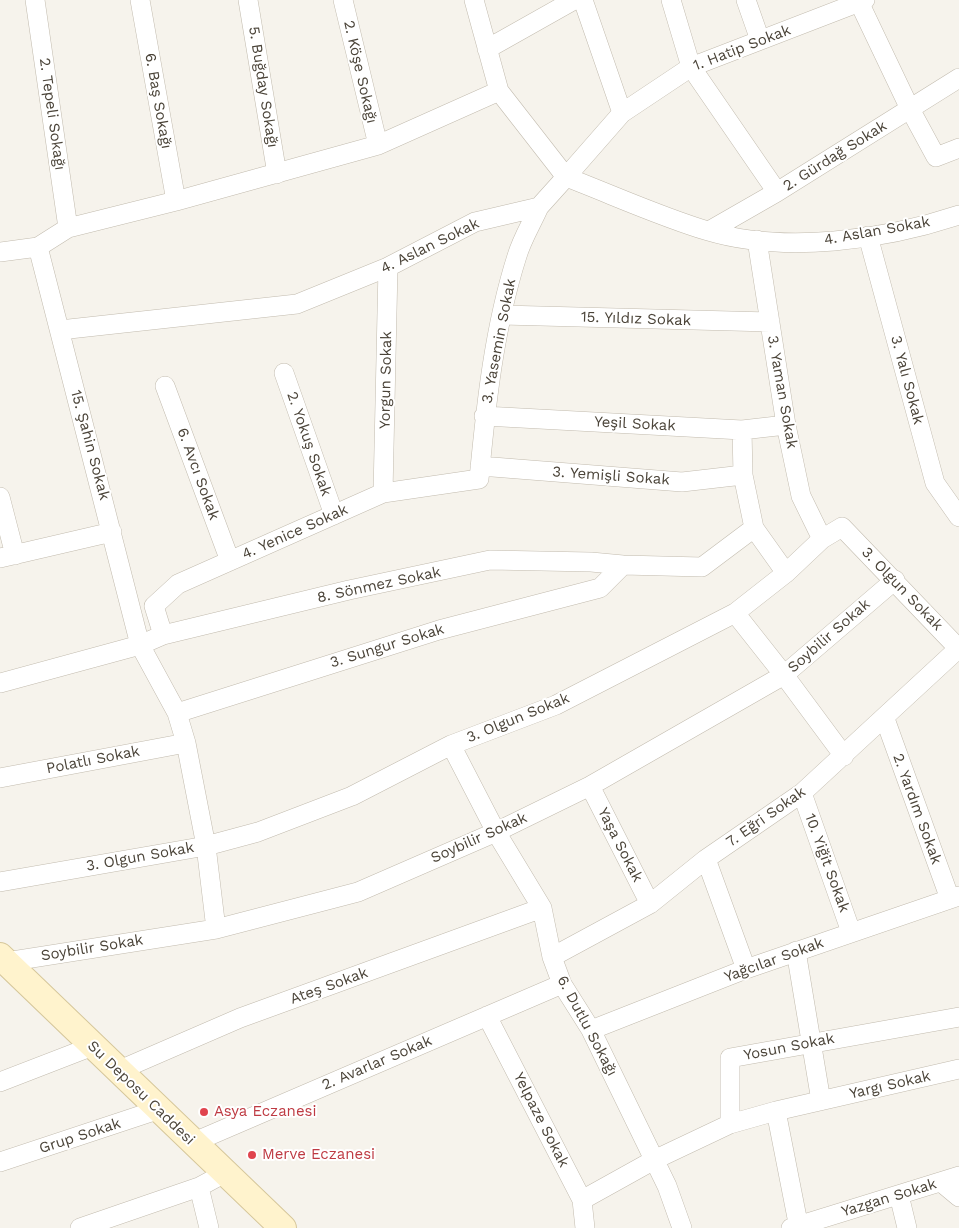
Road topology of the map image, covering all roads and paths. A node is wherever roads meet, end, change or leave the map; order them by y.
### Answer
1 (35, 0) edge
2 (140, 0) edge
3 (248, 0) edge
4 (343, 0) edge
5 (474, 0) edge
6 (574, 0) edge
7 (583, 0) edge
8 (671, 0) edge
9 (746, 0) edge
10 (861, 1) edge
11 (760, 40) junction
12 (487, 49) junction
13 (691, 67) junction
14 (959, 78) edge
15 (499, 91) junction
16 (910, 109) junction
17 (622, 113) junction
18 (378, 145) junction
19 (959, 148) edge
20 (277, 174) junction
21 (566, 177) junction
22 (778, 192) junction
23 (176, 201) junction
24 (539, 207) junction
25 (958, 219) edge
26 (68, 228) junction
27 (709, 232) junction
28 (868, 236) junction
29 (757, 240) junction
30 (38, 246) junction
31 (0, 252) edge
32 (388, 267) junction
33 (502, 315) junction
34 (770, 322) junction
35 (60, 330) junction
36 (284, 373) dead end
37 (165, 386) dead end
38 (484, 416) junction
39 (786, 425) junction
40 (742, 430) junction
41 (479, 473) junction
42 (742, 475) junction
43 (383, 493) junction
44 (0, 497) edge
45 (334, 515) junction
46 (959, 517) edge
47 (754, 528) junction
48 (112, 532) junction
49 (822, 539) junction
50 (8, 556) edge
51 (230, 561) junction
52 (623, 565) junction
53 (786, 573) junction
54 (895, 580) junction
55 (735, 613) junction
56 (163, 636) junction
57 (140, 645) junction
58 (959, 648) edge
59 (784, 675) junction
60 (0, 683) edge
61 (177, 713) junction
62 (885, 718) junction
63 (186, 743) junction
64 (451, 745) junction
65 (844, 756) junction
66 (0, 778) edge
67 (590, 786) junction
68 (802, 793) junction
69 (496, 832) junction
70 (206, 846) junction
71 (706, 859) junction
72 (0, 882) edge
73 (954, 897) edge
74 (650, 904) junction
75 (542, 908) junction
76 (216, 929) junction
77 (851, 932) junction
78 (796, 951) junction
79 (552, 957) junction
80 (3, 959) edge
81 (746, 969) junction
82 (562, 984) junction
83 (487, 1016) junction
84 (959, 1017) edge
85 (591, 1030) junction
86 (811, 1042) junction
87 (93, 1046) junction
88 (959, 1069) edge
89 (120, 1070) junction
90 (0, 1082) edge
91 (821, 1101) junction
92 (160, 1109) junction
93 (776, 1111) junction
94 (730, 1124) junction
95 (192, 1143) junction
96 (654, 1160) junction
97 (0, 1162) edge
98 (225, 1173) junction
99 (959, 1176) edge
100 (941, 1182) junction
101 (199, 1187) junction
102 (899, 1195) junction
103 (959, 1197) edge
104 (582, 1200) junction
105 (796, 1227) edge
106 (80, 1228) edge
107 (209, 1228) edge
108 (283, 1228) edge
109 (585, 1228) edge
110 (682, 1228) edge
111 (907, 1228) edge

1 - 26 street, 2. Tepeli Sokağı
2 - 23 street, 6. Baş Sokağı
3 - 20 street, 5. Buğday Sokağı
4 - 18 street, 2. Köşe Sokağı
5 - 12 street
6 - 12 street
7 - 17 street
8 - 13 street
9 - 11 street
10 - 11 street, 1. Hatip Sokak
10 - 16 street
11 - 13 street, 1. Hatip Sokak
12 - 15 street
13 - 17 street, 1. Hatip Sokak
13 - 22 street
14 - 16 street, 2. Gürdağ Sokak
15 - 18 street
15 - 21 street
16 - 19 street
16 - 22 street, 2. Gürdağ Sokak
17 - 21 street, 1. Hatip Sokak
18 - 20 street
20 - 23 street
21 - 24 street
21 - 27 street, 4. Aslan Sokak
22 - 27 street, 2. Gürdağ Sokak
23 - 26 street
24 - 32 street, 4. Aslan Sokak
24 - 33 street, 3. Yasemin Sokak
25 - 28 street, 4. Aslan Sokak
26 - 30 street
27 - 29 street, 4. Aslan Sokak
28 - 29 street, 4. Aslan Sokak
28 - 46 street, 3. Yalı Sokak
29 - 34 street, 3. Yaman Sokak
30 - 31 street
30 - 35 street, 15. Şahin Sokak
32 - 35 street, 4. Aslan Sokak
32 - 43 street, Yorgun Sokak
33 - 34 street, 15. Yıldız Sokak
33 - 38 street, 3. Yasemin Sokak
34 - 39 street, 3. Yaman Sokak
35 - 48 street, 15. Şahin Sokak
36 - 45 street, 2. Yokuş Sokak
37 - 51 street, 6. Avcı Sokak
38 - 40 street, Yeşil Sokak
38 - 41 street, 3. Yasemin Sokak
39 - 40 street, Yeşil Sokak
39 - 49 street, 3. Yaman Sokak
40 - 42 street
41 - 42 street, 3. Yemişli Sokak
41 - 43 street, 4. Yenice Sokak
42 - 47 street
43 - 45 street, 4. Yenice Sokak
44 - 50 street
45 - 51 street, 4. Yenice Sokak
47 - 52 street, 8. Sönmez Sokak
47 - 53 street
48 - 50 street
48 - 57 street, 15. Şahin Sokak
49 - 53 street, 3. Olgun Sokak
49 - 54 street, 3. Olgun Sokak
51 - 56 street, 4. Yenice Sokak
52 - 56 street, 8. Sönmez Sokak
52 - 61 street, 3. Sungur Sokak
53 - 55 street, 3. Olgun Sokak
54 - 58 street, 3. Olgun Sokak
54 - 59 street, Soybilir Sokak
55 - 59 street
55 - 64 street, 3. Olgun Sokak
56 - 57 street, 8. Sönmez Sokak
57 - 60 street, 8. Sönmez Sokak
57 - 61 street, 15. Şahin Sokak
58 - 62 street, 7. Eğri Sokak
59 - 65 street
59 - 67 street, Soybilir Sokak
61 - 63 street, 15. Şahin Sokak
62 - 65 street, 7. Eğri Sokak
62 - 73 street, 2. Yardım Sokak
63 - 66 street, Polatlı Sokak
63 - 70 street, 15. Şahin Sokak
64 - 69 street, 6. Dutlu Sokağı
64 - 70 street, 3. Olgun Sokak
65 - 68 street, 7. Eğri Sokak
67 - 69 street, Soybilir Sokak
67 - 74 street, Yaşa Sokak
68 - 71 street, 7. Eğri Sokak
68 - 77 street, 10. Yiğit Sokak
69 - 75 street, 6. Dutlu Sokağı
69 - 76 street, Soybilir Sokak
70 - 72 street, 3. Olgun Sokak
70 - 76 street, 15. Şahin Sokak
71 - 74 street, 7. Eğri Sokak
71 - 81 street
73 - 77 street, Yağcılar Sokak
74 - 79 street, 7. Eğri Sokak
75 - 79 street, 6. Dutlu Sokağı
75 - 89 street, Ateş Sokak
76 - 80 street, Soybilir Sokak
77 - 78 street, Yağcılar Sokak
78 - 81 street, Yağcılar Sokak
78 - 86 street
79 - 82 street, 6. Dutlu Sokağı
80 - 87 main road, Su Deposu Caddesi
81 - 85 street, Yağcılar Sokak
82 - 83 street, 2. Avarlar Sokak
82 - 85 street, 6. Dutlu Sokağı
83 - 95 street, 2. Avarlar Sokak
83 - 104 street, Yelpaze Sokak
84 - 86 street, Yosun Sokak
85 - 96 street, 6. Dutlu Sokağı
86 - 91 street
86 - 94 street, Yosun Sokak
87 - 89 main road, Su Deposu Caddesi
87 - 90 street
88 - 91 street, Yargı Sokak
89 - 92 main road, Su Deposu Caddesi
91 - 93 street, Yargı Sokak
92 - 95 main road, Su Deposu Caddesi
92 - 97 street, Grup Sokak
93 - 94 street, Yargı Sokak
93 - 105 street
94 - 96 street
95 - 98 main road, Su Deposu Caddesi
96 - 104 street
96 - 110 street, 6. Dutlu Sokağı
98 - 101 street
98 - 108 main road, Su Deposu Caddesi
99 - 100 street, Yazgan Sokak
100 - 102 street, Yazgan Sokak
100 - 103 street
101 - 106 street
101 - 107 street
102 - 105 street, Yazgan Sokak
102 - 111 street
104 - 109 street, Yelpaze Sokak

